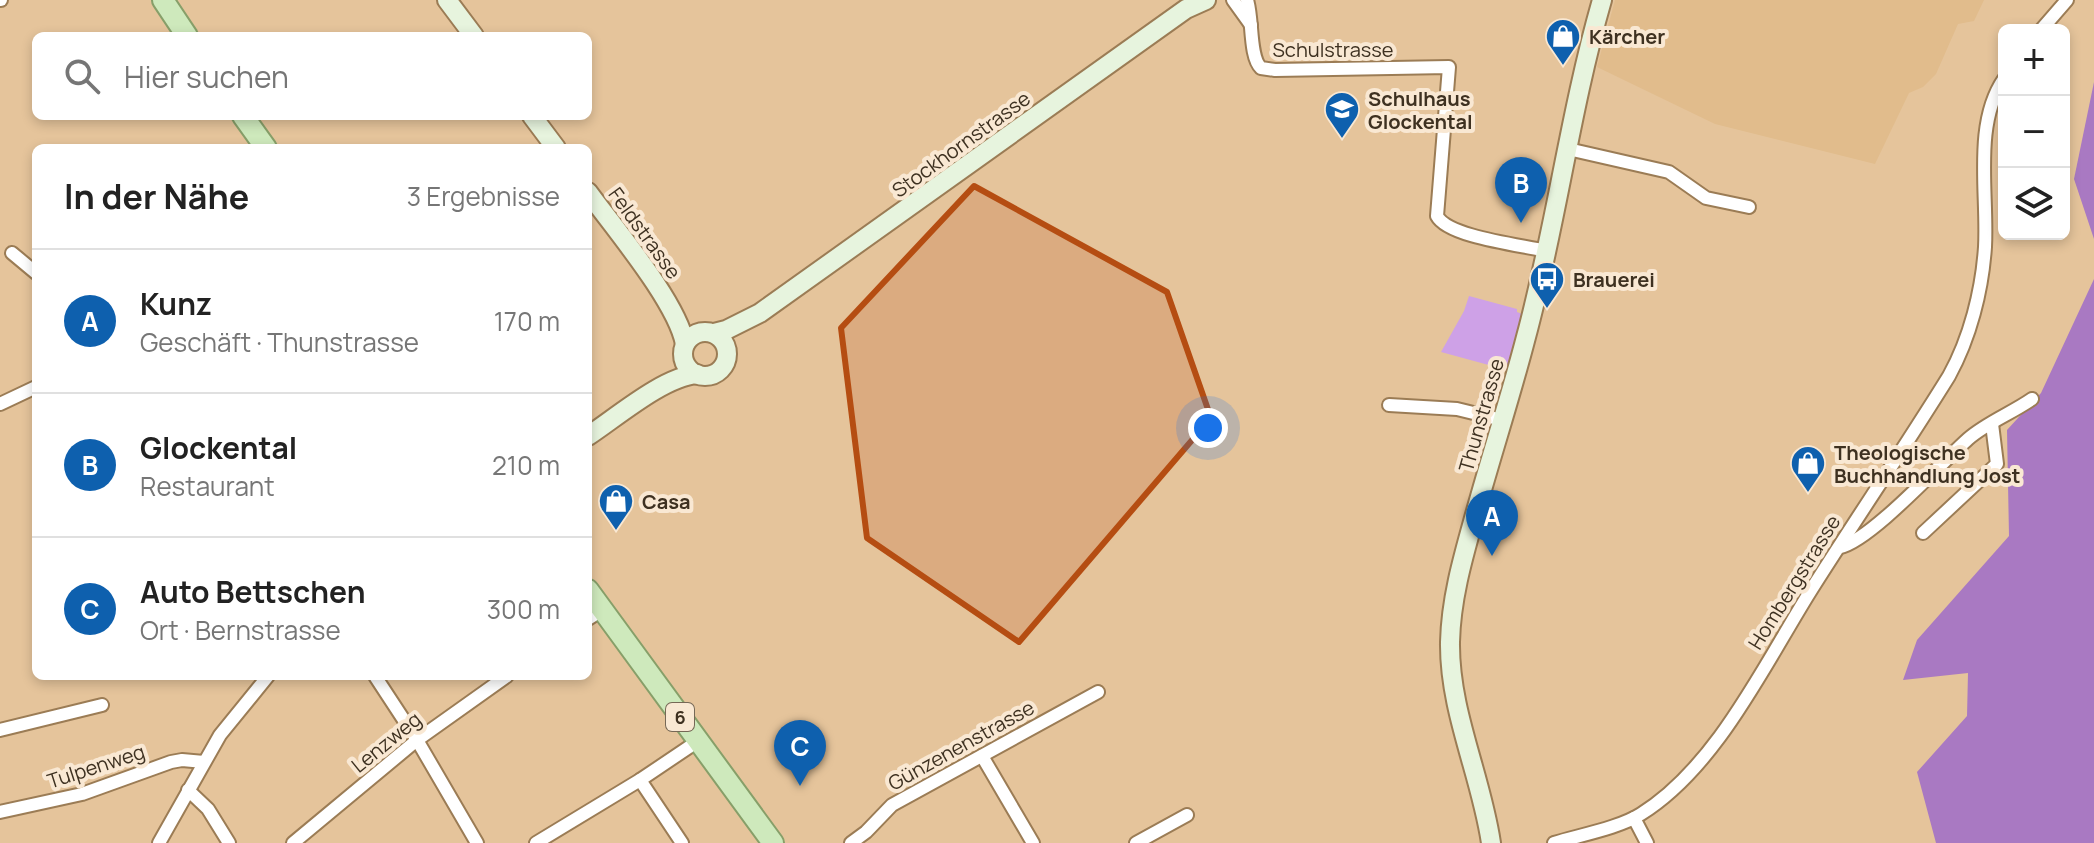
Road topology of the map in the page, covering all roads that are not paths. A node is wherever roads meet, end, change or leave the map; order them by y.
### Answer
1 (163, 0) edge
2 (447, 0) edge
3 (1206, 0) edge
4 (1233, 0) edge
5 (1247, 0) edge
6 (1602, 0) edge
7 (2067, 0) edge
8 (1190, 4) edge
9 (2046, 24) edge
10 (1253, 28) junction
11 (184, 32) edge
12 (471, 32) edge
13 (1998, 89) edge
14 (246, 120) edge
15 (535, 120) edge
16 (263, 144) edge
17 (553, 144) edge
18 (1568, 149) junction
19 (592, 198) edge
20 (1749, 207) dead end
21 (1546, 251) junction
22 (12, 253) dead end
23 (32, 268) edge
24 (665, 300) junction
25 (760, 313) junction
26 (709, 332) junction
27 (684, 350) junction
28 (727, 353) junction
29 (697, 374) junction
30 (32, 389) edge
31 (654, 390) junction
32 (2032, 399) dead end
33 (0, 404) edge
34 (1389, 405) dead end
35 (1502, 420) junction
36 (1992, 424) junction
37 (592, 433) edge
38 (1923, 533) dead end
39 (1840, 547) junction
40 (595, 614) edge
41 (265, 680) edge
42 (378, 680) edge
43 (501, 680) edge
44 (1098, 692) dead end
45 (102, 705) dead end
46 (0, 730) edge
47 (417, 740) junction
48 (698, 741) junction
49 (982, 756) junction
50 (204, 762) junction
51 (640, 780) junction
52 (188, 790) junction
53 (0, 812) edge
54 (1187, 815) dead end
55 (1634, 818) junction
56 (159, 843) edge
57 (229, 843) edge
58 (293, 843) edge
59 (477, 843) edge
60 (536, 843) edge
61 (682, 843) edge
62 (773, 843) edge
63 (851, 843) edge
64 (1033, 843) edge
65 (1136, 843) edge
66 (1491, 843) edge
67 (1554, 843) edge
68 (1647, 843) edge

1 - 11 main road
2 - 12 main road
3 - 8 main road, Stockhornstrasse
4 - 10 street, Schulstrasse
5 - 10 street, Schulstrasse
6 - 18 main road, Thunstrasse
7 - 9 street
8 - 25 main road, Stockhornstrasse
10 - 21 street, Schulstrasse
13 - 39 street, Hombergstrasse
14 - 16 main road
15 - 17 main road
18 - 20 street
18 - 21 main road, Thunstrasse
19 - 24 main road, Feldstrasse
21 - 35 main road, Thunstrasse
22 - 23 street
24 - 26 main road, Feldstrasse
24 - 27 main road, Feldstrasse
25 - 26 main road, Stockhornstrasse
25 - 28 main road, Stockhornstrasse
26 - 27 main road
26 - 28 main road
27 - 29 main road
27 - 31 main road
28 - 29 main road
29 - 31 main road
30 - 33 street
31 - 37 main road
32 - 36 street
34 - 35 street
35 - 66 main road, Thunstrasse
36 - 38 street
36 - 39 street
39 - 55 street, Hombergstrasse
40 - 48 main road, 6
41 - 50 street
42 - 47 street
43 - 47 street, Lenzweg
44 - 49 street, Günzenenstrasse
45 - 46 street
47 - 58 street, Lenzweg
47 - 59 street
48 - 51 street
48 - 62 main road, 6
49 - 63 street, Günzenenstrasse
49 - 64 street
50 - 52 street
50 - 53 street, Tulpenweg
51 - 60 street
51 - 61 street
52 - 56 street
52 - 57 street
54 - 65 street
55 - 67 street, Hombergstrasse
55 - 68 street

